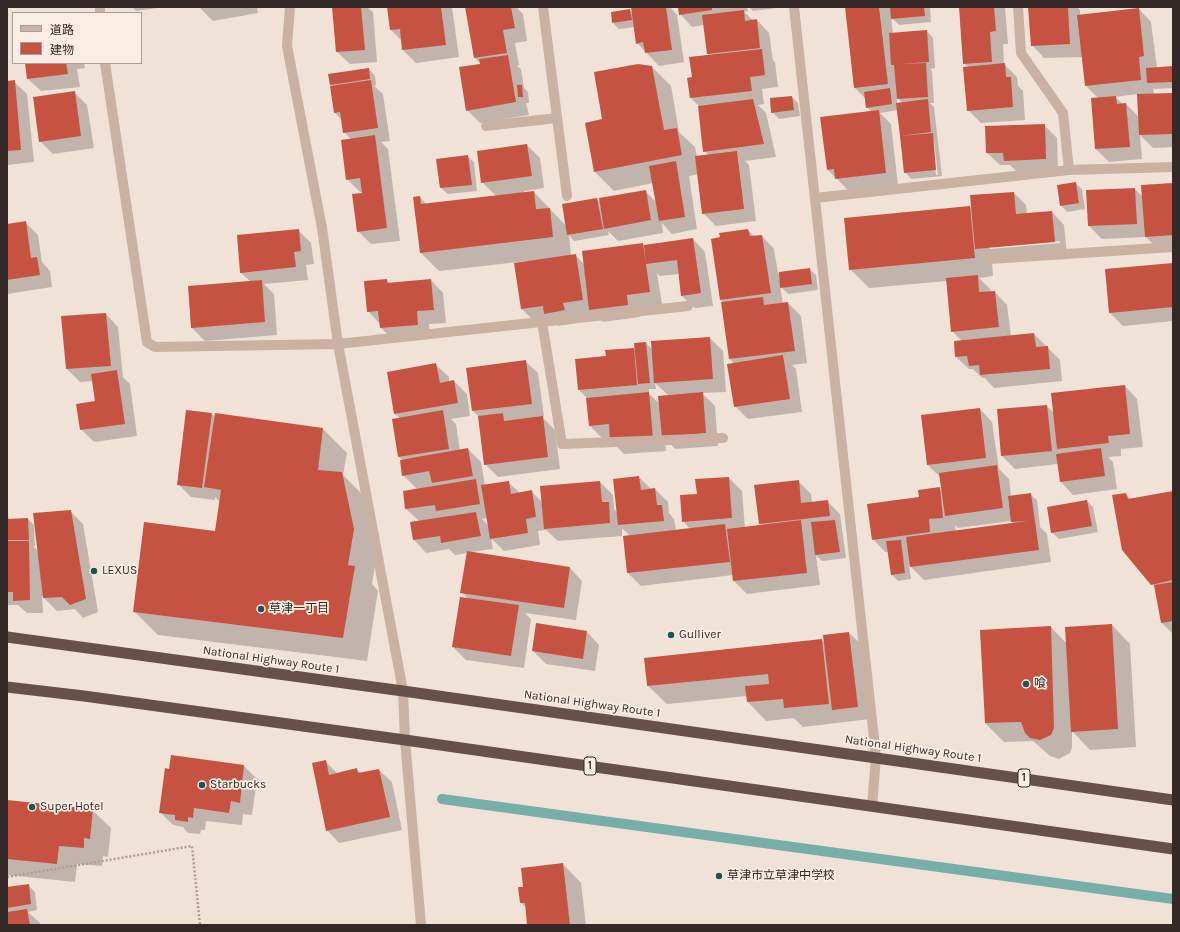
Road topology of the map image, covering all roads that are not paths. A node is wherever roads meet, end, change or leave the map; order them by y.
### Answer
1 (290, 7) edge
2 (543, 7) edge
3 (794, 7) edge
4 (1018, 7) edge
5 (105, 64) edge
6 (557, 118) junction
7 (486, 126) dead end
8 (1173, 167) edge
9 (1069, 170) junction
10 (568, 196) dead end
11 (815, 198) junction
12 (1173, 247) edge
13 (990, 259) dead end
14 (688, 306) dead end
15 (542, 322) junction
16 (338, 344) junction
17 (723, 438) dead end
18 (7, 637) edge
19 (7, 687) edge
20 (403, 691) junction
21 (405, 740) junction
22 (876, 757) junction
23 (1173, 800) edge
24 (872, 806) junction
25 (1173, 849) edge
26 (421, 925) edge

1 - 16 street
2 - 6 street
3 - 11 street
4 - 9 street
5 - 16 street
6 - 7 street
6 - 10 street
8 - 9 street
9 - 11 street
11 - 22 street
12 - 13 street
14 - 15 street
15 - 16 street
15 - 17 street
16 - 20 street
18 - 20 highway, National Highway Route 1 / 1
19 - 21 highway, 1
20 - 21 street
20 - 22 highway, National Highway Route 1 / 1
21 - 24 highway, 1
21 - 26 street
22 - 23 highway, National Highway Route 1 / 1
22 - 24 street
24 - 25 highway, 1

